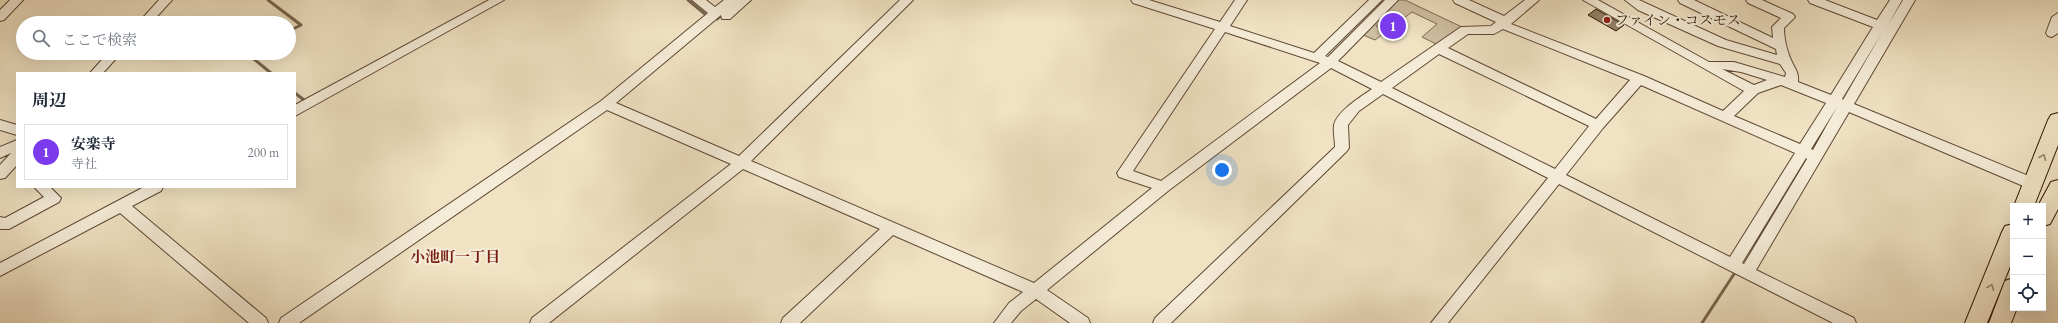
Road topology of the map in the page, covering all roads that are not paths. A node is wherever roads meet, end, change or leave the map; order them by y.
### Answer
1 (17, 0) edge
2 (166, 0) edge
3 (498, 0) edge
4 (698, 0) edge
5 (731, 0) edge
6 (745, 0) edge
7 (907, 0) edge
8 (1137, 0) edge
9 (1241, 0) edge
10 (1376, 0) edge
11 (1392, 0) edge
12 (1459, 0) edge
13 (1589, 0) edge
14 (1631, 0) edge
15 (1684, 0) edge
16 (1752, 0) edge
17 (1814, 0) edge
18 (1896, 0) edge
19 (1909, 0) edge
20 (1525, 2) edge
21 (720, 15) junction
22 (151, 16) edge
23 (0, 17) edge
24 (2058, 17) edge
25 (1504, 23) junction
26 (1223, 27) junction
27 (1886, 28) junction
28 (2052, 33) dead end
29 (1782, 47) junction
30 (1439, 49) junction
31 (1751, 51) junction
32 (108, 60) edge
33 (1323, 60) junction
34 (1785, 61) junction
35 (1707, 66) junction
36 (1748, 70) junction
37 (97, 72) edge
38 (1639, 79) junction
39 (1786, 82) junction
40 (1382, 88) junction
41 (1753, 90) junction
42 (1840, 103) junction
43 (610, 106) junction
44 (296, 110) edge
45 (1725, 117) junction
46 (2058, 120) edge
47 (1598, 125) junction
48 (0, 126) edge
49 (16, 130) edge
50 (16, 145) edge
51 (0, 153) edge
52 (1809, 154) junction
53 (15, 162) edge
54 (741, 163) junction
55 (0, 174) edge
56 (1557, 176) junction
57 (2033, 184) junction
58 (1163, 187) junction
59 (42, 188) edge
60 (154, 188) edge
61 (2057, 192) edge
62 (2025, 203) edge
63 (120, 206) junction
64 (2046, 212) edge
65 (0, 222) edge
66 (891, 228) junction
67 (2010, 239) edge
68 (1740, 269) junction
69 (0, 270) edge
70 (1036, 290) junction
71 (2010, 295) edge
72 (260, 323) edge
73 (287, 323) edge
74 (538, 323) edge
75 (789, 323) edge
76 (1002, 323) edge
77 (1082, 323) edge
78 (1161, 323) edge
79 (1438, 323) edge
80 (1848, 323) edge
81 (1976, 323) edge
82 (2000, 323) edge

1 - 23 street
2 - 22 street
3 - 44 street
4 - 21 street
5 - 21 street
6 - 21 street
7 - 54 street
8 - 26 street
9 - 26 street
10 - 33 street
11 - 33 street
12 - 25 street
13 - 35 street
14 - 31 street
15 - 29 street
16 - 29 street
17 - 27 street
18 - 27 street
19 - 27 street
20 - 25 street
21 - 43 street
24 - 28 street
25 - 30 street
25 - 38 street
26 - 33 street
26 - 58 street
27 - 42 street
29 - 34 street
30 - 40 street
30 - 47 street
31 - 34 street
31 - 36 street
32 - 37 street
33 - 40 street
33 - 58 street
34 - 39 street
35 - 36 street
35 - 41 street
36 - 39 street
38 - 45 street
38 - 47 street
39 - 41 street
39 - 42 street
40 - 56 street
40 - 78 street
41 - 45 street
42 - 52 street
42 - 57 street
43 - 54 street
43 - 73 street
45 - 52 street
57 -> 46 highway
47 - 56 street
48 - 49 street
50 - 51 street
52 - 68 street
53 - 55 street
54 - 66 street
54 - 74 street
56 - 68 street
56 - 79 street
57 - 62 highway
58 - 70 street
59 - 65 street
60 - 63 street
61 - 64 highway
63 - 69 street
63 - 72 street
66 - 70 street
66 - 75 street
81 -> 67 highway
68 - 80 street
70 - 76 street
70 - 77 street
71 - 82 highway

